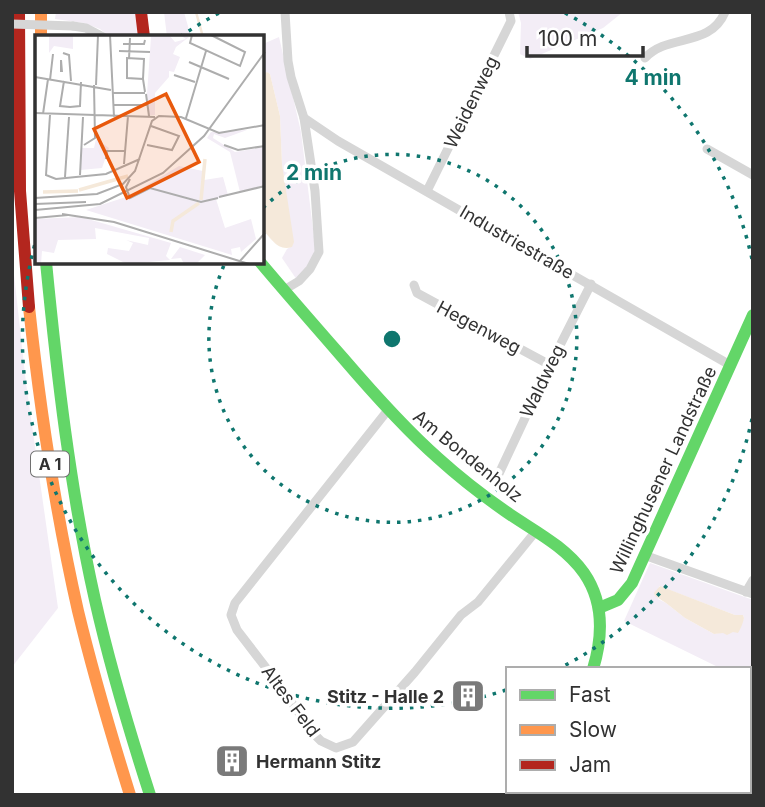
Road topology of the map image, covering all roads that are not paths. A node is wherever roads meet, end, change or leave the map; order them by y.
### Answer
1 (19, 12) edge
2 (41, 12) edge
3 (141, 12) edge
4 (285, 12) edge
5 (509, 12) edge
6 (725, 12) edge
7 (12, 24) edge
8 (41, 35) edge
9 (99, 35) edge
10 (144, 35) edge
11 (645, 58) dead end
12 (304, 118) junction
13 (707, 149) dead end
14 (753, 175) edge
15 (427, 191) junction
16 (46, 264) edge
17 (262, 264) edge
18 (591, 284) junction
19 (414, 285) dead end
20 (284, 290) junction
21 (753, 315) edge
22 (550, 365) junction
23 (730, 365) junction
24 (388, 410) junction
25 (496, 480) dead end
26 (536, 531) junction
27 (644, 555) junction
28 (753, 580) edge
29 (750, 593) edge
30 (599, 608) junction
31 (594, 667) edge
32 (130, 795) edge
33 (150, 795) edge

1 - 32 main road, A 1
2 - 8 main road
3 - 10 main road
4 - 12 street
5 - 15 street, Weidenweg
6 - 11 street
7 - 9 street, bridge
12 - 15 street, Industriestraße
12 - 20 street
13 - 14 street
15 - 18 street, Industriestraße
16 - 33 main road, A 1
17 - 20 main road, Am Bondenholz
18 - 22 street, Waldweg
18 - 23 street, Industriestraße
19 - 22 street, Hegenweg
20 - 24 main road, Am Bondenholz
21 - 23 main road, Willinghusener Landstraße
22 - 25 street, Waldweg
23 - 27 main road, Willinghusener Landstraße
24 - 26 main road, Am Bondenholz
24 - 26 street, Altes Feld
26 - 30 main road, Am Bondenholz
27 - 29 street
27 - 30 main road, Willinghusener Landstraße
28 - 29 street
30 - 31 main road

